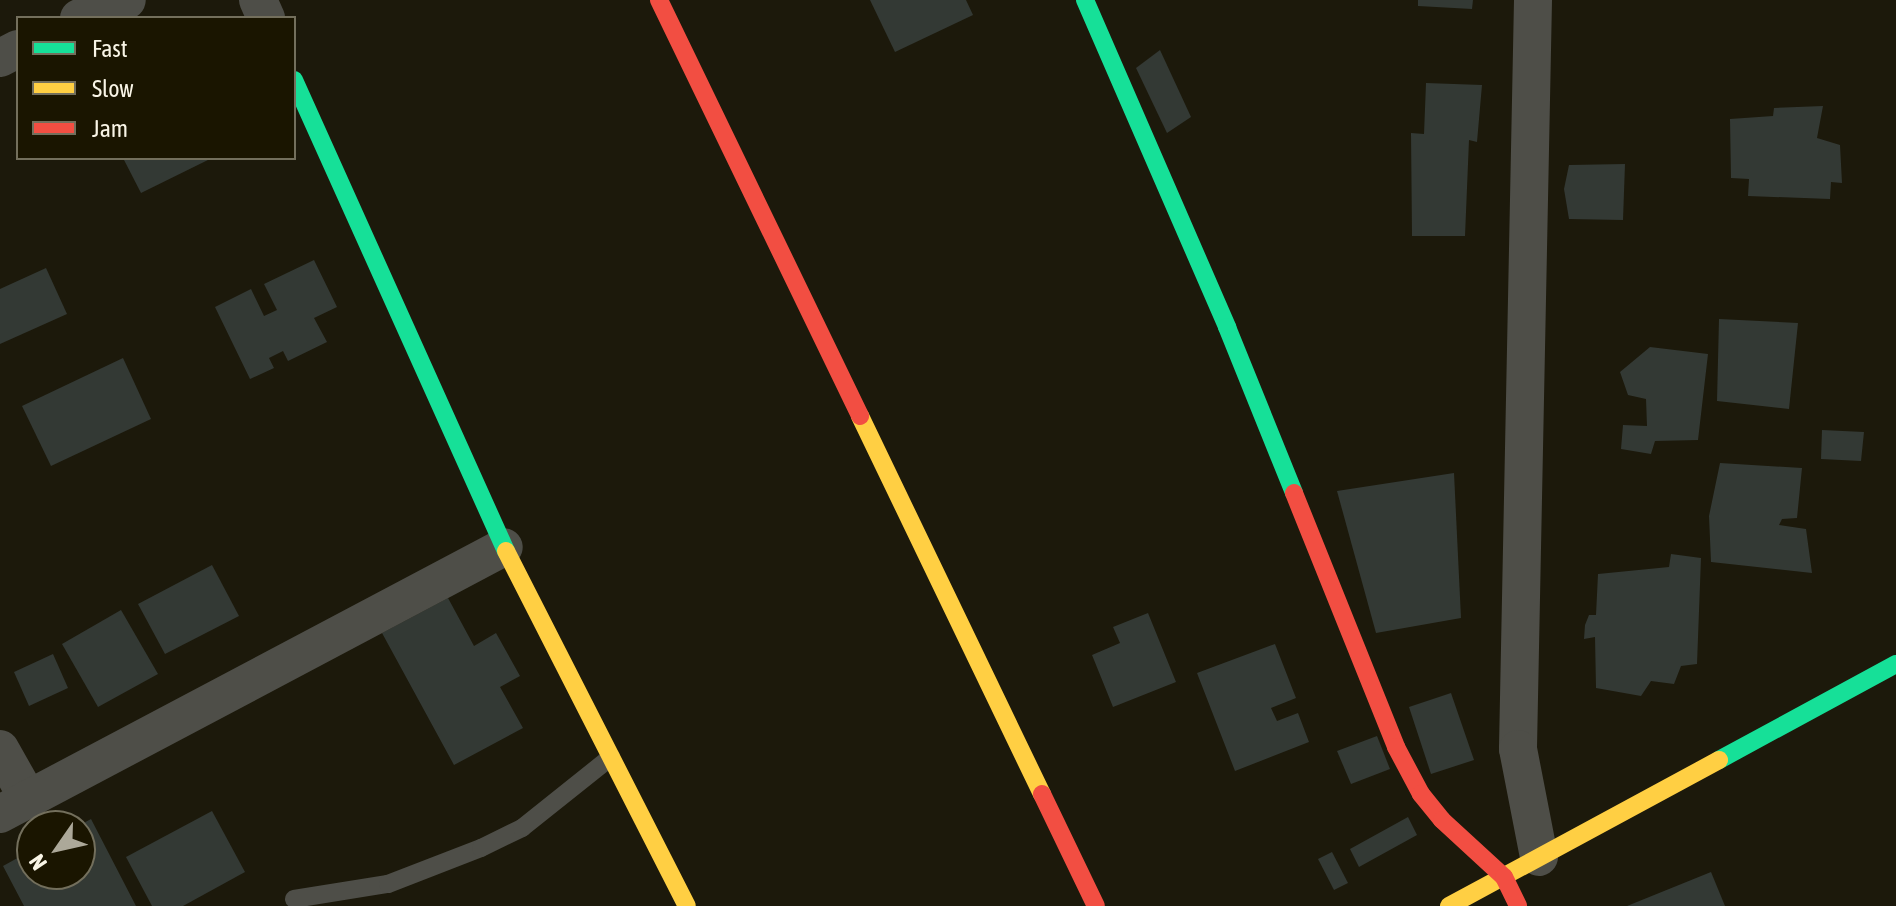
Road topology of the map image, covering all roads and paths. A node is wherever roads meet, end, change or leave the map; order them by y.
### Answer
1 (127, 0) edge
2 (659, 0) edge
3 (1085, 0) edge
4 (1533, 0) edge
5 (84, 16) edge
6 (296, 84) edge
7 (504, 547) junction
8 (1896, 664) edge
9 (0, 749) edge
10 (611, 757) junction
11 (15, 807) edge
12 (1539, 857) junction
13 (1504, 877) junction
14 (294, 899) dead end
15 (687, 906) edge
16 (1096, 906) edge
17 (1449, 906) edge
18 (1518, 906) edge

1 - 5 street
2 - 16 street
3 - 13 street
4 - 12 street
6 - 7 street
7 - 10 street
7 - 11 street
8 - 12 street
9 - 11 street
10 - 14 lane
10 - 15 street
12 - 13 street
13 - 17 street
13 - 18 street

